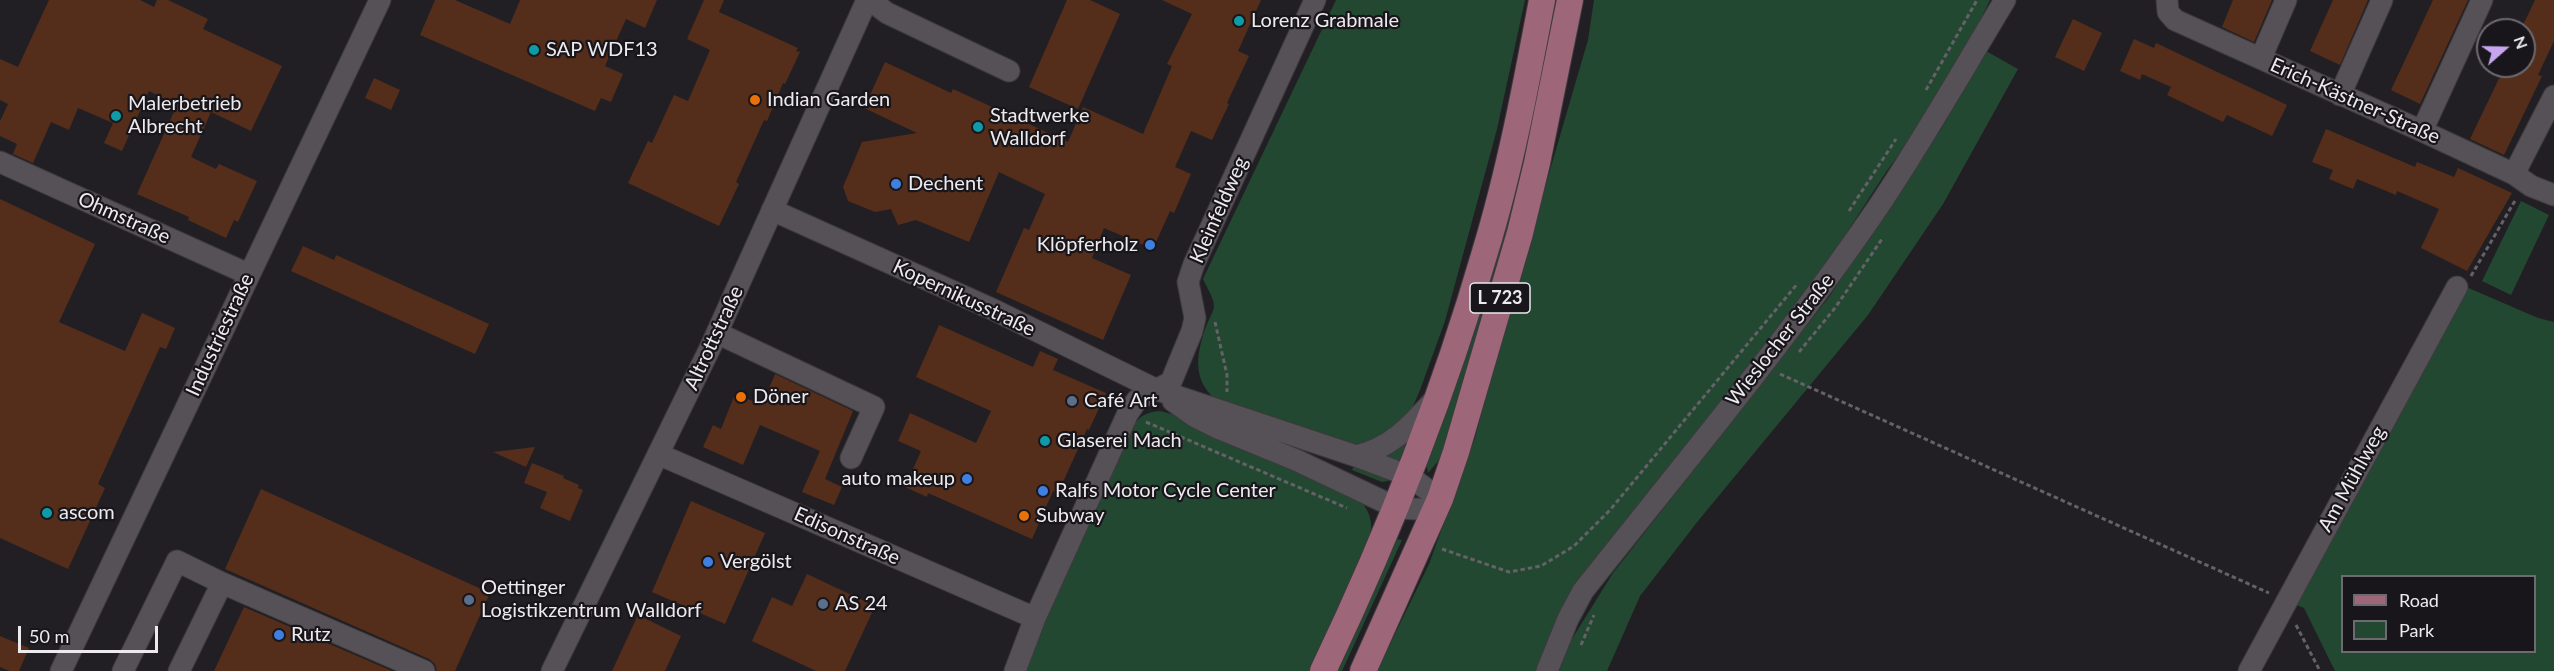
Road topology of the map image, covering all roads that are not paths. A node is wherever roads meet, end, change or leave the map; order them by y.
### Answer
1 (380, 0) edge
2 (869, 0) edge
3 (1315, 0) edge
4 (1542, 0) edge
5 (1570, 0) edge
6 (2005, 0) edge
7 (2167, 0) edge
8 (2286, 0) edge
9 (2382, 0) edge
10 (2481, 0) edge
11 (2261, 58) junction
12 (1009, 71) dead end
13 (2340, 96) junction
14 (2554, 96) edge
15 (2422, 131) junction
16 (0, 162) edge
17 (2514, 174) junction
18 (2554, 195) edge
19 (772, 210) junction
20 (249, 274) junction
21 (2457, 287) road end
22 (717, 333) junction
23 (1155, 389) junction
24 (1440, 393) junction
25 (1220, 419) junction
26 (658, 454) junction
27 (1356, 456) junction
28 (851, 458) dead end
29 (1409, 476) junction
30 (1437, 504) junction
31 (1397, 508) junction
32 (222, 583) junction
33 (1035, 618) junction
34 (61, 671) edge
35 (123, 671) edge
36 (179, 671) edge
37 (423, 671) edge
38 (552, 671) edge
39 (1015, 671) edge
40 (1323, 671) edge
41 (1363, 671) edge
42 (1547, 671) edge
43 (2249, 671) edge

1 - 20 street, Industriestraße
2 - 12 street
2 - 19 street, Altrottstraße
3 - 23 street, Kleinfeldweg
4 - 24 main road, L 723
5 - 30 main road, L 723
6 - 42 street, Wieslocher Straße
7 - 11 street, Erich-Kästner-Straße
8 - 11 street
9 - 13 street
10 - 15 street
11 - 13 street, Erich-Kästner-Straße
13 - 15 street, Erich-Kästner-Straße
14 - 17 street
15 - 17 street, Erich-Kästner-Straße
16 - 20 street, Ohmstraße
17 - 18 street, Erich-Kästner-Straße
19 - 22 street, Altrottstraße
19 - 23 street, Kopernikusstraße
20 - 34 street, Industriestraße
21 - 43 street, Am Mühlweg
22 - 26 street, Altrottstraße
22 - 28 street
23 - 25 street, Kopernikusstraße
23 - 33 street, Kleinfeldweg
24 - 27 street
24 - 29 main road, L 723
25 - 27 street, Kopernikusstraße
25 - 31 street, Kopernikusstraße
26 - 33 street, Edisonstraße
26 - 38 street, Altrottstraße
27 - 29 street, Kopernikusstraße
29 - 30 street, Kopernikusstraße
29 - 31 main road, L 723
30 - 31 street, Kopernikusstraße
30 - 41 main road, L 723
31 - 40 main road, L 723
32 - 35 street
32 - 36 street
32 - 37 street
33 - 39 street, Kleinfeldweg

